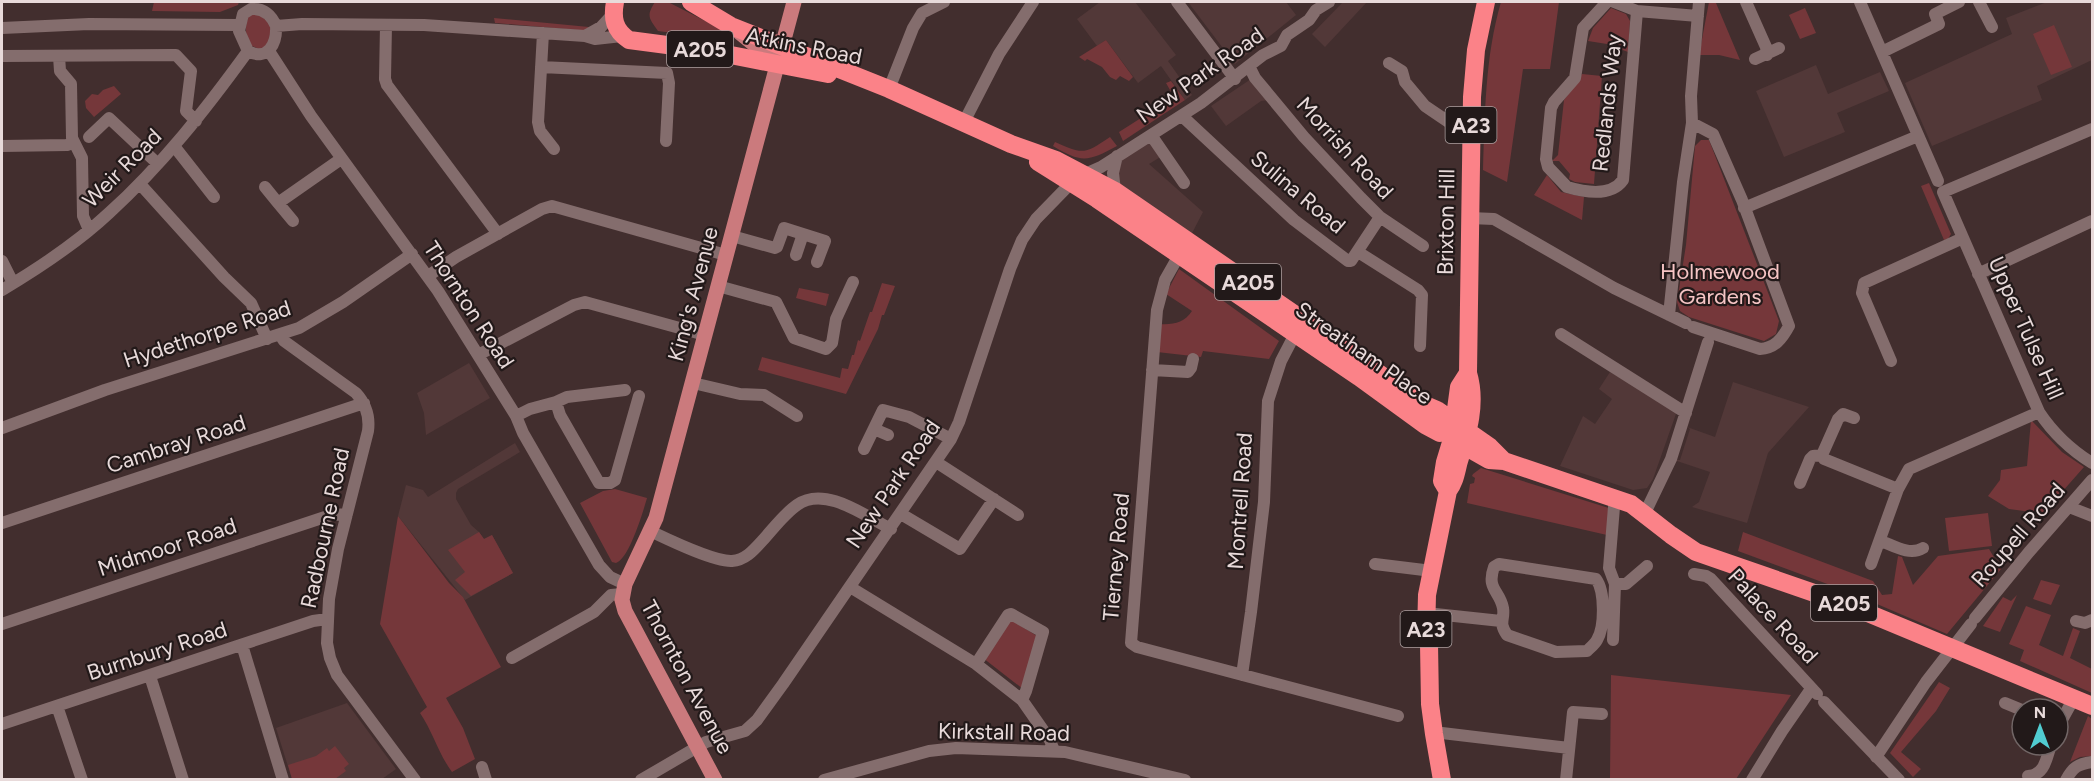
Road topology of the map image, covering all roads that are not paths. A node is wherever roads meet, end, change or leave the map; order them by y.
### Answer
1 (691, 2) edge
2 (794, 2) edge
3 (944, 2) edge
4 (1033, 2) edge
5 (1177, 2) edge
6 (1329, 2) edge
7 (1486, 2) edge
8 (1607, 2) edge
9 (1614, 2) edge
10 (1699, 2) edge
11 (1746, 2) edge
12 (1860, 2) edge
13 (1959, 2) edge
14 (1979, 2) edge
15 (257, 5) edge
16 (614, 8) edge
17 (1637, 11) junction
18 (1698, 16) junction
19 (239, 25) junction
20 (386, 25) junction
21 (276, 26) junction
22 (1992, 27) dead end
23 (2, 28) edge
24 (543, 33) junction
25 (585, 36) junction
26 (622, 36) junction
27 (1779, 48) dead end
28 (248, 51) junction
29 (269, 51) junction
30 (1882, 52) junction
31 (779, 55) junction
32 (2, 56) edge
33 (59, 56) junction
34 (1389, 63) dead end
35 (1249, 66) junction
36 (541, 67) junction
37 (1235, 79) junction
38 (881, 87) junction
39 (1182, 116) junction
40 (196, 121) junction
41 (964, 122) junction
42 (1692, 123) junction
43 (1471, 126) junction
44 (2092, 129) edge
45 (1151, 135) junction
46 (1918, 136) junction
47 (89, 137) dead end
48 (666, 141) dead end
49 (73, 143) junction
50 (2, 146) edge
51 (174, 146) junction
52 (554, 149) dead end
53 (1117, 156) junction
54 (341, 159) junction
55 (158, 164) junction
56 (1077, 176) junction
57 (1184, 183) dead end
58 (140, 184) junction
59 (265, 187) dead end
60 (1940, 187) junction
61 (1115, 191) junction
62 (214, 197) dead end
63 (278, 203) junction
64 (1744, 208) junction
65 (1380, 217) junction
66 (1479, 218) junction
67 (292, 221) dead end
68 (2092, 221) edge
69 (89, 230) junction
70 (498, 234) junction
71 (803, 234) junction
72 (732, 236) junction
73 (1964, 238) junction
74 (1423, 246) dead end
75 (1183, 248) junction
76 (1358, 252) junction
77 (412, 254) junction
78 (726, 255) junction
79 (796, 255) dead end
80 (2, 261) edge
81 (818, 262) dead end
82 (1978, 274) junction
83 (428, 276) junction
84 (853, 282) dead end
85 (13, 283) junction
86 (718, 286) junction
87 (2, 290) edge
88 (1669, 315) junction
89 (1295, 334) junction
90 (1561, 334) dead end
91 (280, 335) junction
92 (705, 335) junction
93 (267, 339) junction
94 (1708, 342) dead end
95 (1420, 346) dead end
96 (478, 355) junction
97 (1192, 359) dead end
98 (1891, 361) dead end
99 (1152, 370) junction
100 (693, 383) junction
101 (625, 390) dead end
102 (639, 396) dead end
103 (556, 402) junction
104 (364, 403) junction
105 (2039, 412) junction
106 (1686, 413) junction
107 (516, 416) junction
108 (797, 416) dead end
109 (1854, 418) dead end
110 (2, 428) edge
111 (874, 429) junction
112 (888, 435) dead end
113 (1460, 435) junction
114 (951, 439) junction
115 (864, 449) dead end
116 (1822, 455) junction
117 (936, 462) junction
118 (2092, 463) edge
119 (2092, 480) edge
120 (1800, 483) dead end
121 (1898, 489) junction
122 (994, 499) junction
123 (1617, 499) junction
124 (2069, 507) junction
125 (1645, 513) junction
126 (347, 514) junction
127 (901, 514) junction
128 (1018, 515) dead end
129 (2092, 516) edge
130 (2, 523) edge
131 (891, 529) junction
132 (650, 531) junction
133 (1881, 540) junction
134 (1923, 548) dead end
135 (1375, 564) dead end
136 (1871, 564) dead end
137 (1647, 566) dead end
138 (1432, 571) junction
139 (1695, 573) dead end
140 (1615, 584) junction
141 (850, 587) junction
142 (623, 589) junction
143 (1426, 613) junction
144 (327, 619) junction
145 (2092, 619) edge
146 (1501, 621) junction
147 (2076, 621) dead end
148 (2, 624) edge
149 (1613, 640) dead end
150 (242, 645) junction
151 (1953, 647) junction
152 (512, 658) dead end
153 (976, 664) junction
154 (1242, 675) junction
155 (150, 676) junction
156 (1817, 695) junction
157 (2074, 698) junction
158 (1022, 700) junction
159 (2005, 703) dead end
160 (2010, 705) edge
161 (2070, 705) edge
162 (57, 706) junction
163 (2092, 706) edge
164 (1602, 714) dead end
165 (1398, 716) dead end
166 (2, 724) edge
167 (1434, 734) junction
168 (697, 746) junction
169 (1569, 748) junction
170 (1054, 751) junction
171 (1876, 756) junction
172 (2047, 757) edge
173 (2092, 762) edge
174 (2028, 776) dead end
175 (82, 780) edge
176 (183, 780) edge
177 (283, 780) edge
178 (415, 780) edge
179 (641, 780) edge
180 (715, 780) edge
181 (824, 780) edge
182 (1185, 780) edge
183 (1442, 780) edge
184 (1566, 780) edge
185 (1752, 780) edge
186 (1899, 780) edge
187 (2066, 780) edge

1 - 31 highway, A205
2 - 31 main road, King's Avenue
3 - 38 street
4 - 41 street
5 - 37 street
6 - 35 street, New Park Road
7 - 43 highway, Brixton Hill / A23
8 - 17 street, Redlands Way
9 - 17 street
10 - 18 street
11 - 27 street
12 - 30 street, Upper Tulse Hill
13 - 30 street
14 - 22 street
15 - 19 street
15 - 21 street
16 - 25 street
16 - 26 highway
17 - 18 street
18 - 42 street
19 - 23 street
19 - 28 street
20 - 21 street, Atkins Road
20 - 24 street, Atkins Road
20 - 70 street
21 - 29 street
24 - 25 street, Atkins Road
24 - 36 street
25 - 26 street, Atkins Road
26 - 31 highway, Atkins Road / A205
28 - 29 street
28 - 40 street, Weir Road
29 - 54 street, Thornton Road
30 - 46 street, Upper Tulse Hill
31 - 38 highway, Atkins Road / A205
31 - 72 main road, King's Avenue
32 - 33 street
33 - 40 street
33 - 49 street
34 - 43 street
35 - 37 street, New Park Road
35 - 65 street, Morrish Road
36 - 48 street
36 - 52 street
37 - 39 street, New Park Road
38 - 41 highway, Atkins Road / A205
39 - 45 street, New Park Road
39 - 76 street, Sulina Road
40 - 51 street, Weir Road
41 - 56 highway, Atkins Road / A205
42 - 64 street
42 - 88 street
43 - 66 highway, Brixton Hill / A23
44 - 60 street
45 - 53 street, New Park Road
45 - 57 street
46 - 60 street, Upper Tulse Hill
46 - 64 street
47 - 55 street
49 - 50 street
49 - 69 street
51 - 55 street, Weir Road
51 - 62 street
53 - 56 street, New Park Road
53 - 61 street
54 - 63 street
54 - 77 street, Thornton Road
55 - 58 street, Weir Road
56 - 61 highway, Streatham Place / A205
56 - 75 highway, Streatham Place / A205
56 - 114 street, New Park Road
58 - 69 street, Weir Road
58 - 93 street
59 - 63 street
60 - 73 street, Upper Tulse Hill
61 - 75 highway, Streatham Place / A205
63 - 67 street
64 - 88 street
65 - 74 street, Morrish Road
65 - 76 street, Sulina Road
66 - 88 street
66 - 113 highway, Brixton Hill / A23
68 - 82 street
69 - 85 street, Weir Road
70 - 78 street
70 - 83 street
71 - 72 street
71 - 79 street
71 - 81 street
72 - 78 main road, King's Avenue
73 - 82 street, Upper Tulse Hill
73 - 98 street
75 - 89 highway, Streatham Place / A205
75 - 99 street, Tierney Road
75 - 113 highway, Streatham Place / A205
76 - 95 street
77 - 83 street, Thornton Road
77 - 91 street, Hydethorpe Road
78 - 86 main road, King's Avenue
80 - 85 street
82 - 105 street, Upper Tulse Hill
83 - 96 street, Thornton Road
84 - 86 street
85 - 87 street, Weir Road
86 - 92 main road, King's Avenue
89 - 113 highway, Streatham Place / A205
89 - 154 street, Montrell Road
90 - 106 street
91 - 93 street, Hydethorpe Road
91 - 104 street
92 - 96 street
92 - 100 main road, King's Avenue
93 - 110 street, Hydethorpe Road
94 - 106 street
96 - 107 street, Thornton Road
97 - 99 street
99 - 154 street, Tierney Road
100 - 108 street
100 - 132 main road, King's Avenue
101 - 103 street
102 - 103 street
103 - 107 street
104 - 126 street, Radbourne Road
104 - 130 street, Cambray Road
105 - 118 street, Upper Tulse Hill
105 - 121 street
106 - 125 street
107 - 142 street, Thornton Road
109 - 116 street
111 - 112 street
111 - 114 street
111 - 115 street
113 - 123 highway, A205
113 - 138 highway, A23
114 - 117 street, New Park Road
116 - 120 street
116 - 121 street
117 - 122 street
117 - 127 street, New Park Road
119 - 124 street, Roupell Road
121 - 133 street
122 - 127 street
122 - 128 street
123 - 125 highway, A205
123 - 140 street
124 - 129 street
124 - 151 street, Roupell Road
125 - 151 highway, A205
126 - 144 street, Radbourne Road
126 - 148 street, Midmoor Road
127 - 131 street, New Park Road
131 - 132 street
131 - 141 street, New Park Road
132 - 142 main road, King's Avenue
133 - 134 street
133 - 136 street
135 - 138 street
137 - 140 street
138 - 143 highway, A23
139 - 156 street, Palace Road
140 - 149 street
141 - 153 street
141 - 168 street, New Park Road
142 - 152 street
142 - 168 main road, Thornton Avenue
143 - 146 street
143 - 167 highway, A23
144 - 150 street, Burnbury Road
144 - 178 street, Radbourne Road
145 - 147 street
146 - 146 street
150 - 155 street, Burnbury Road
150 - 177 street
151 - 157 highway, A205
151 - 171 street, Roupell Road
153 - 158 street
153 - 158 street
154 - 165 street, Tierney Road
155 - 162 street, Burnbury Road
155 - 176 street
156 - 171 street, Palace Road
156 - 185 street
157 - 161 street
157 - 163 highway, A205
158 - 170 street
159 - 160 street
162 - 166 street, Burnbury Road
162 - 175 street
164 - 169 street
167 - 169 street
167 - 183 highway, A23
168 - 179 street, New Park Road
168 - 180 main road, Thornton Avenue
169 - 184 street
170 - 181 street, Kirkstall Road
170 - 182 street, Kirkstall Road
171 - 186 street, Palace Road
172 - 174 street
173 - 187 street

